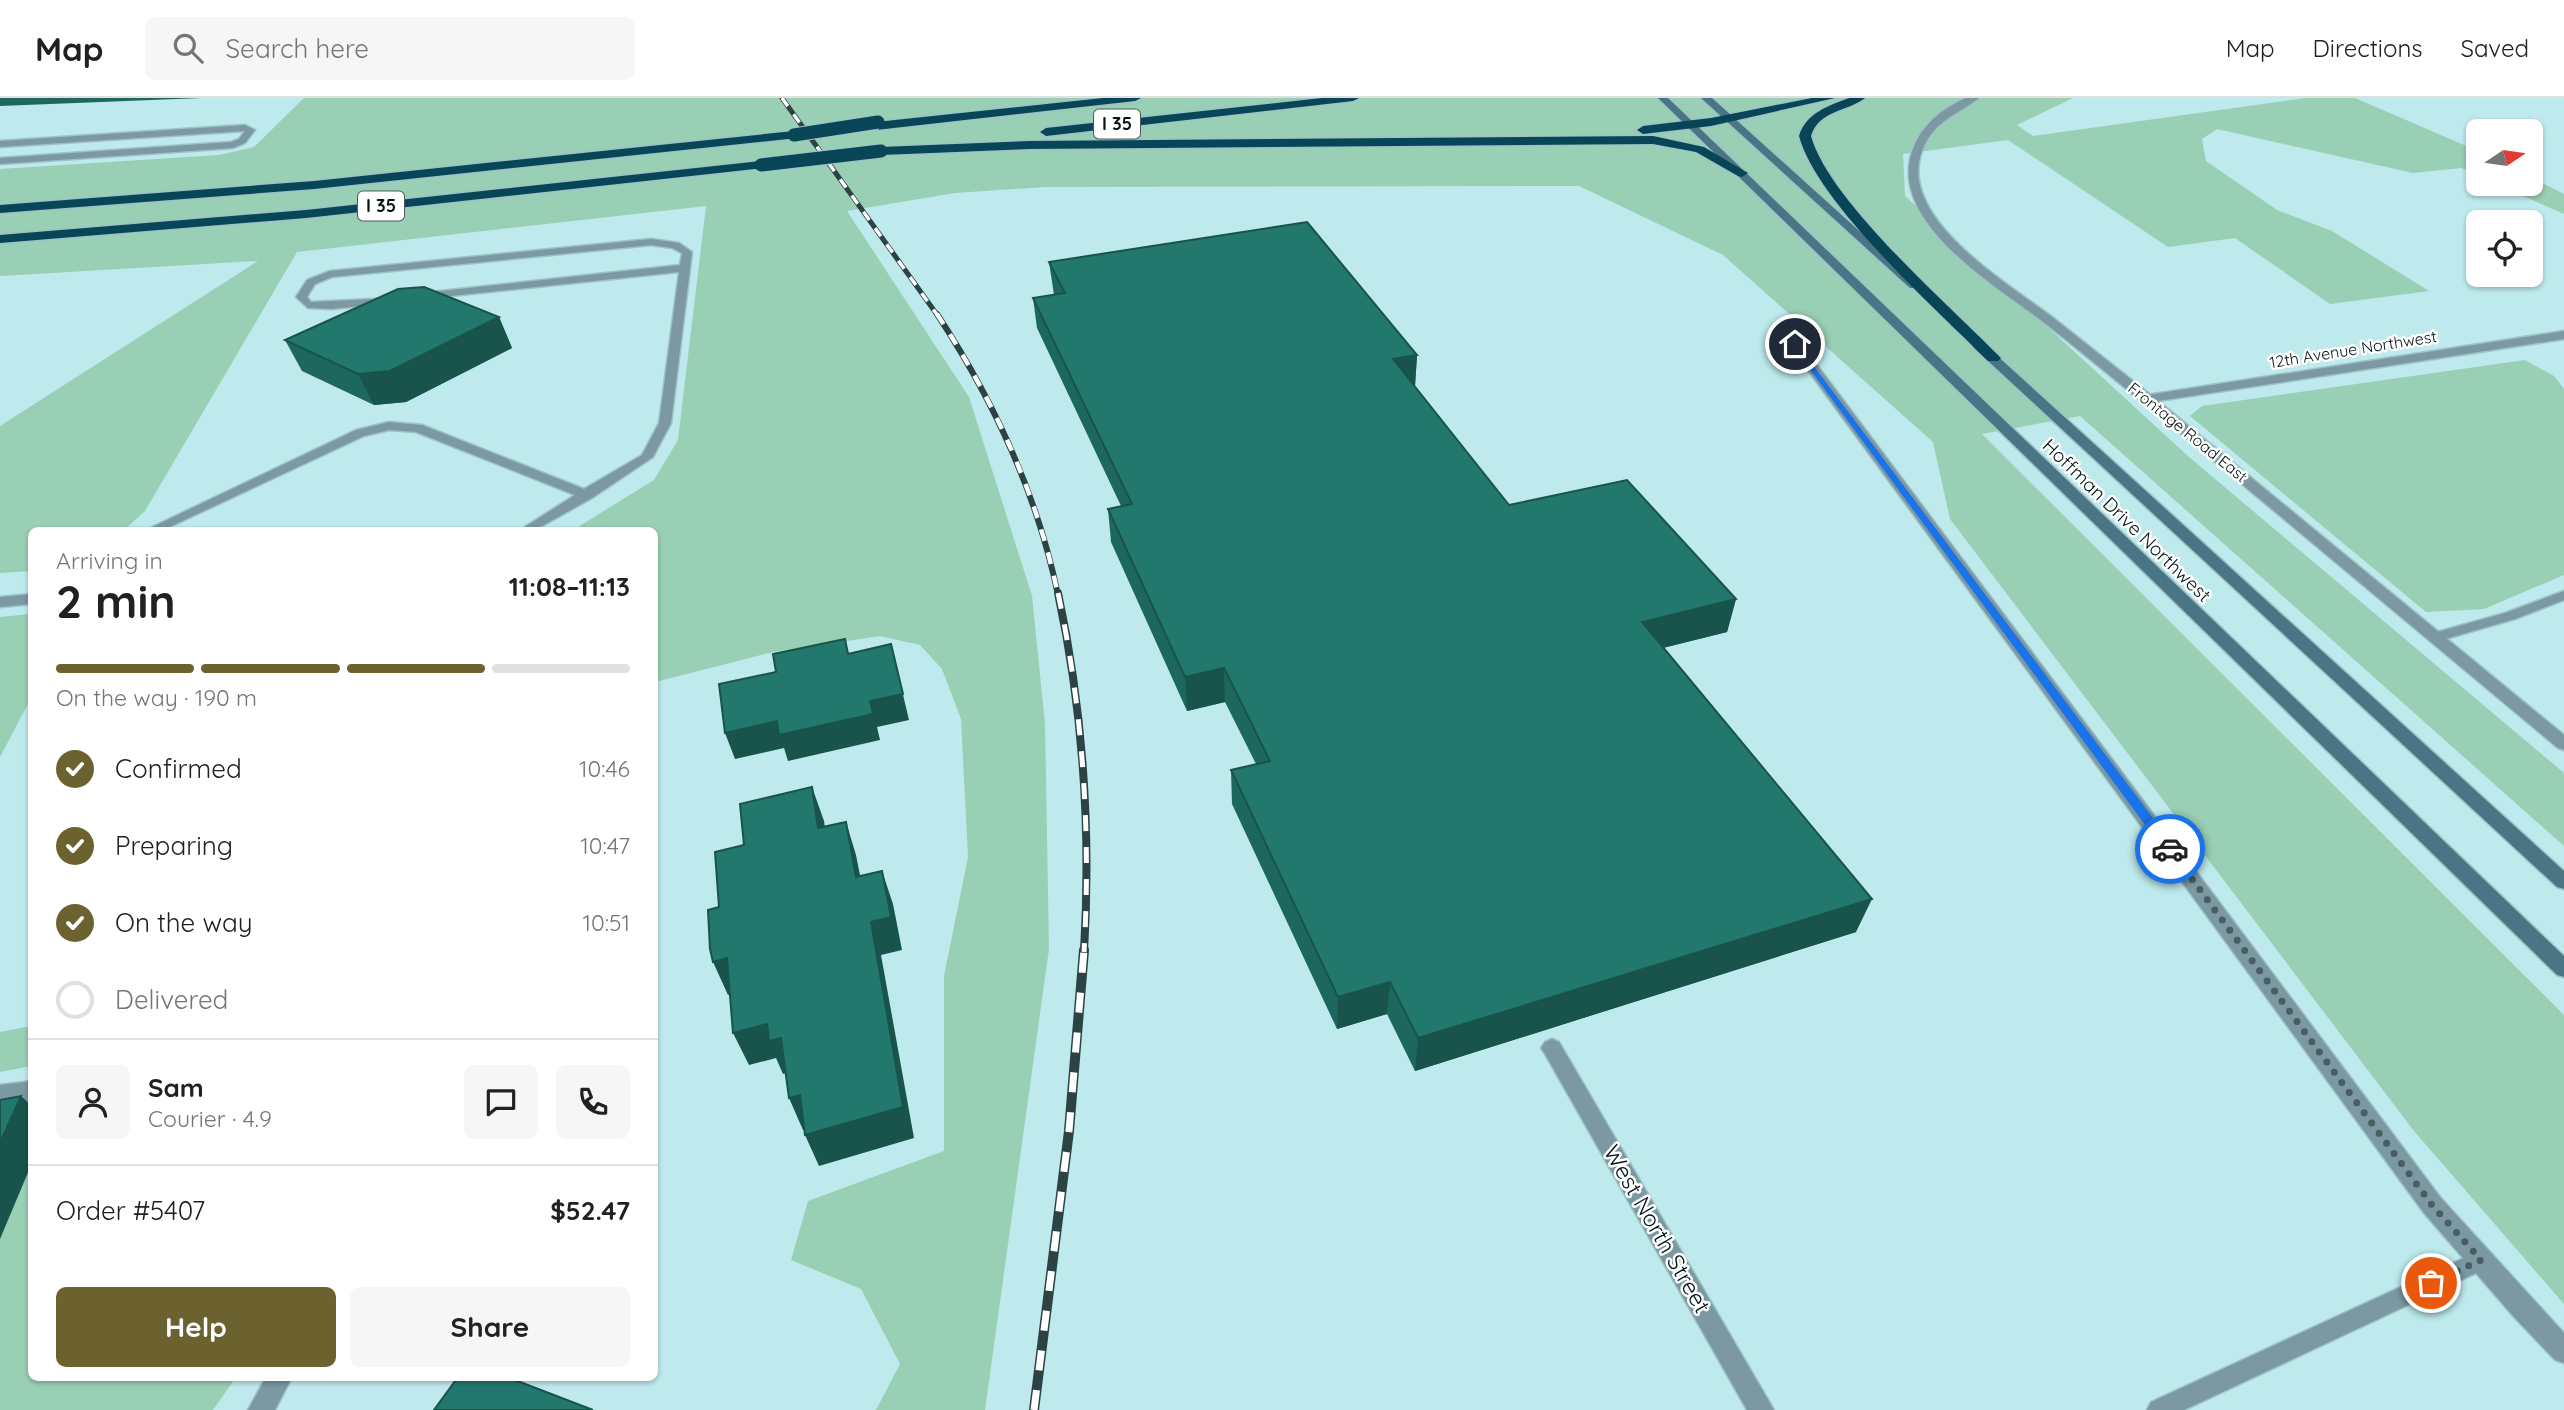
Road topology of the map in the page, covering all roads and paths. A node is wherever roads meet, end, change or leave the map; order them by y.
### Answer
1 (1135, 98) edge
2 (1353, 98) edge
3 (1663, 98) edge
4 (1706, 98) edge
5 (1829, 98) edge
6 (1859, 98) edge
7 (1974, 98) edge
8 (986, 101) dead end
9 (1728, 118) junction
10 (877, 124) junction
11 (1691, 125) junction
12 (1460, 140) junction
13 (0, 144) edge
14 (881, 151) junction
15 (0, 161) edge
16 (1742, 173) junction
17 (0, 209) edge
18 (0, 239) edge
19 (685, 268) junction
20 (413, 297) edge
21 (400, 299) edge
22 (2564, 335) edge
23 (1795, 344) dead end
24 (1993, 358) junction
25 (2147, 398) junction
26 (587, 495) junction
27 (159, 527) edge
28 (531, 527) edge
29 (2564, 596) edge
30 (28, 599) edge
31 (0, 602) edge
32 (2435, 637) junction
33 (2564, 744) edge
34 (2451, 860) junction
35 (2564, 882) edge
36 (2564, 962) edge
37 (2564, 970) edge
38 (1552, 1048) dead end
39 (28, 1091) edge
40 (0, 1095) edge
41 (2481, 1260) junction
42 (2564, 1351) edge
43 (278, 1381) edge
44 (261, 1410) edge
45 (1761, 1410) edge
46 (2159, 1410) edge

1 - 10 highway, I 35
2 - 14 highway, I 35
3 - 11 main road, Hoffman Drive Northwest
4 - 9 main road, Hoffman Drive Northwest
5 - 9 highway
6 - 24 highway
7 - 25 street, Frontage Road East
8 - 10 highway
9 - 11 highway
9 - 24 main road, Hoffman Drive Northwest
10 - 17 highway, I 35, bridge
11 - 12 highway
11 - 16 main road, Hoffman Drive Northwest
12 - 14 highway
12 - 16 highway
13 - 15 lane
14 - 18 highway, I 35, bridge
16 - 34 main road, Hoffman Drive Northwest
19 - 20 lane
19 - 21 lane
19 - 26 lane
22 - 25 street, 12th Avenue Northwest
23 - 41 street
24 - 35 main road, Hoffman Drive Northwest
25 - 32 street, Frontage Road East
26 - 27 lane
26 - 28 lane
29 - 32 lane
30 - 31 street
32 - 33 street, Frontage Road East
34 - 36 main road
34 - 37 main road, Hoffman Drive Northwest
38 - 45 street, West North Street
39 - 40 street
41 - 42 street
41 - 46 lane
43 - 44 street

